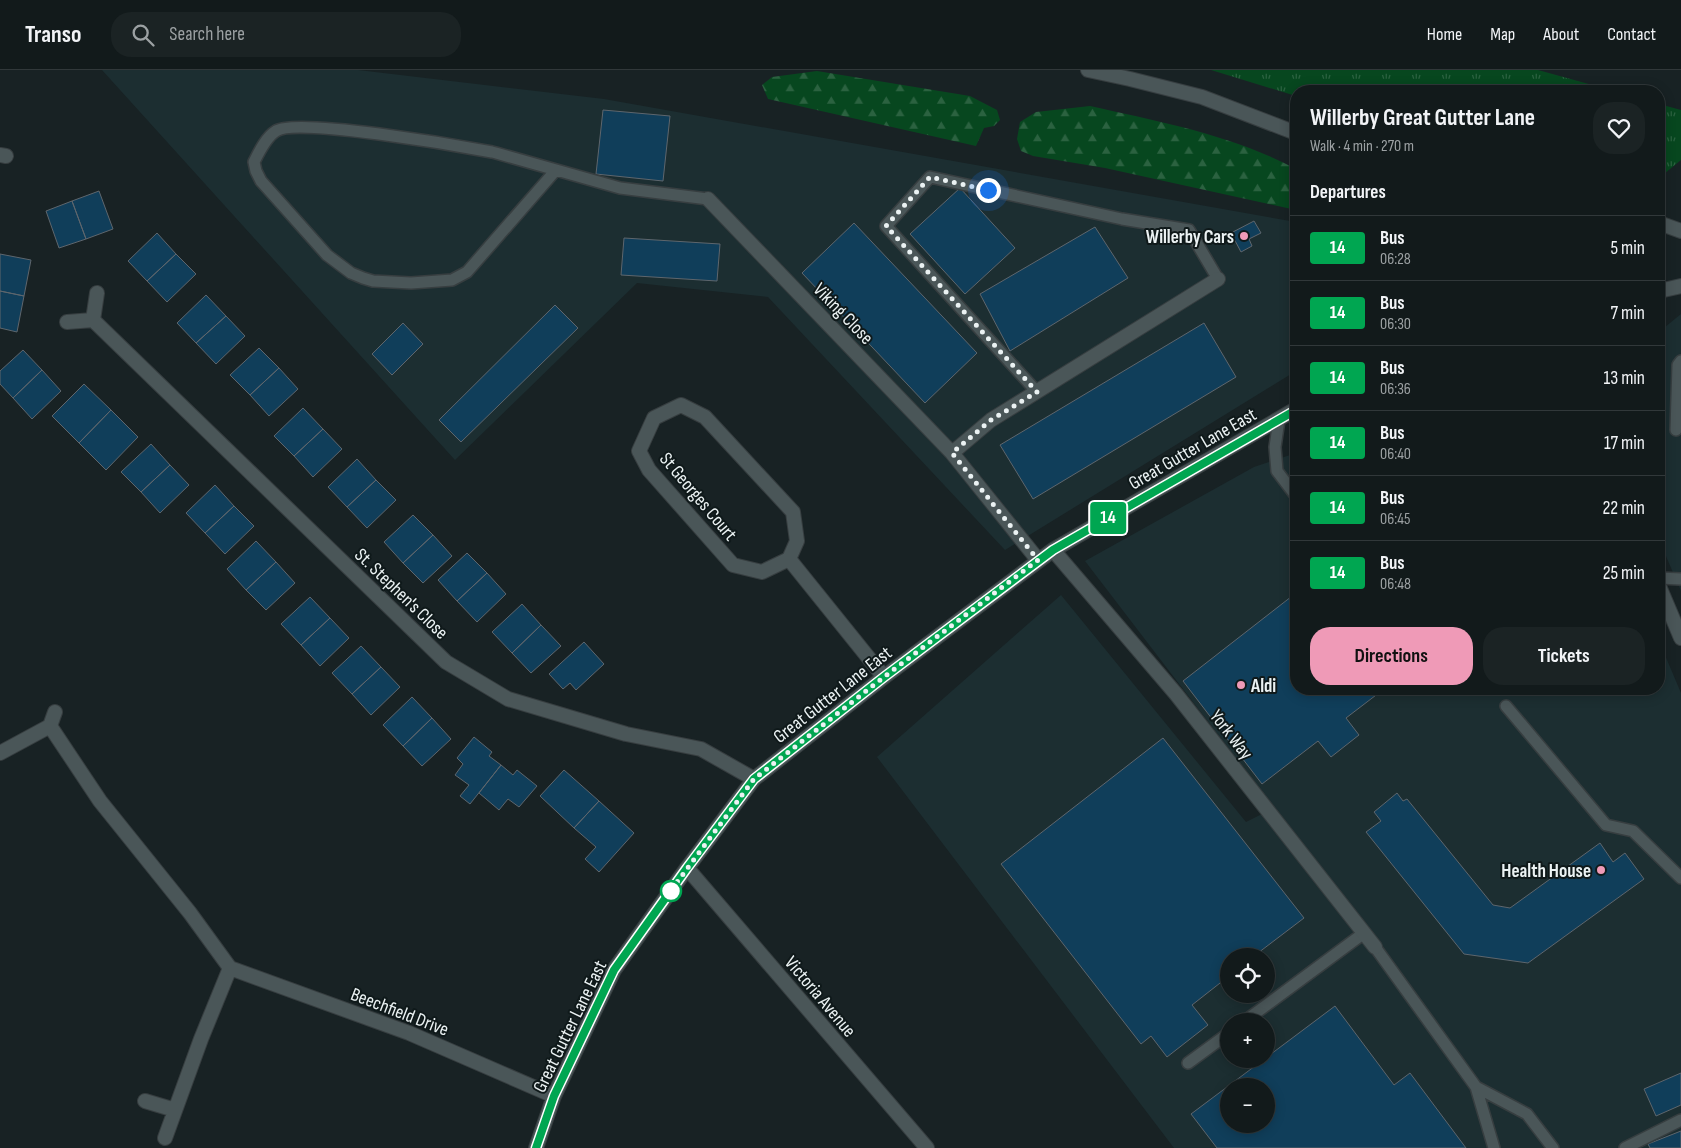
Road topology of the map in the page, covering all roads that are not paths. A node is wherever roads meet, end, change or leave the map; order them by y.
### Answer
1 (1088, 70) edge
2 (1290, 131) edge
3 (556, 170) junction
4 (708, 198) joint
5 (1665, 225) edge
6 (1681, 231) edge
7 (1218, 278) joint
8 (1681, 286) edge
9 (1665, 289) edge
10 (97, 293) dead end
11 (93, 320) junction
12 (67, 322) dead end
13 (1681, 361) edge
14 (1037, 392) junction
15 (1290, 414) edge
16 (1279, 420) junction
17 (1676, 430) dead end
18 (952, 453) junction
19 (1290, 488) edge
20 (1053, 550) junction
21 (789, 559) junction
22 (1038, 560) junction
23 (1665, 578) edge
24 (1681, 579) edge
25 (1665, 595) edge
26 (1676, 612) edge
27 (1681, 638) edge
28 (884, 677) junction
29 (1506, 706) dead end
30 (55, 712) dead end
31 (50, 726) junction
32 (0, 752) edge
33 (754, 779) junction
34 (687, 868) junction
35 (1681, 878) edge
36 (1364, 933) junction
37 (1375, 947) joint
38 (230, 968) junction
39 (1256, 1013) edge
40 (1220, 1040) edge
41 (1188, 1063) dead end
42 (1476, 1088) junction
43 (554, 1096) junction
44 (145, 1100) dead end
45 (175, 1110) junction
46 (1681, 1120) edge
47 (165, 1138) dead end
48 (536, 1148) edge
49 (927, 1148) edge
50 (1494, 1148) edge
51 (1553, 1148) edge
52 (1625, 1148) edge

1 - 2 street
3 - 3 lane
3 - 4 lane
4 - 18 street, Viking Close
5 - 6 street
7 - 14 street
7 - 14 lane
8 - 9 street
10 - 11 street
11 - 12 street
11 - 33 street, St. Stephen's Close
13 - 17 lane
14 - 18 street
15 - 16 street, Great Gutter Lane East
16 - 19 lane
16 - 20 street, Great Gutter Lane East
18 - 22 street, Viking Close
20 - 22 street, Great Gutter Lane East
20 - 36 street, York Way
21 - 21 street, St Georges Court
21 - 28 street
22 - 28 street, Great Gutter Lane East
23 - 24 lane
25 - 26 street
26 - 27 street
28 - 33 street, Great Gutter Lane East
29 - 35 lane
30 - 31 street
31 - 32 street
31 - 38 street
33 - 34 street, Great Gutter Lane East
34 - 43 street, Great Gutter Lane East
34 - 49 street, Victoria Avenue
36 - 37 street, York Way
36 - 39 lane
37 - 42 lane
38 - 43 street, Beechfield Drive
38 - 45 street
40 - 41 lane
42 - 50 lane
42 - 51 lane
43 - 48 street, Great Gutter Lane East
44 - 45 street
45 - 47 street
46 - 52 lane

